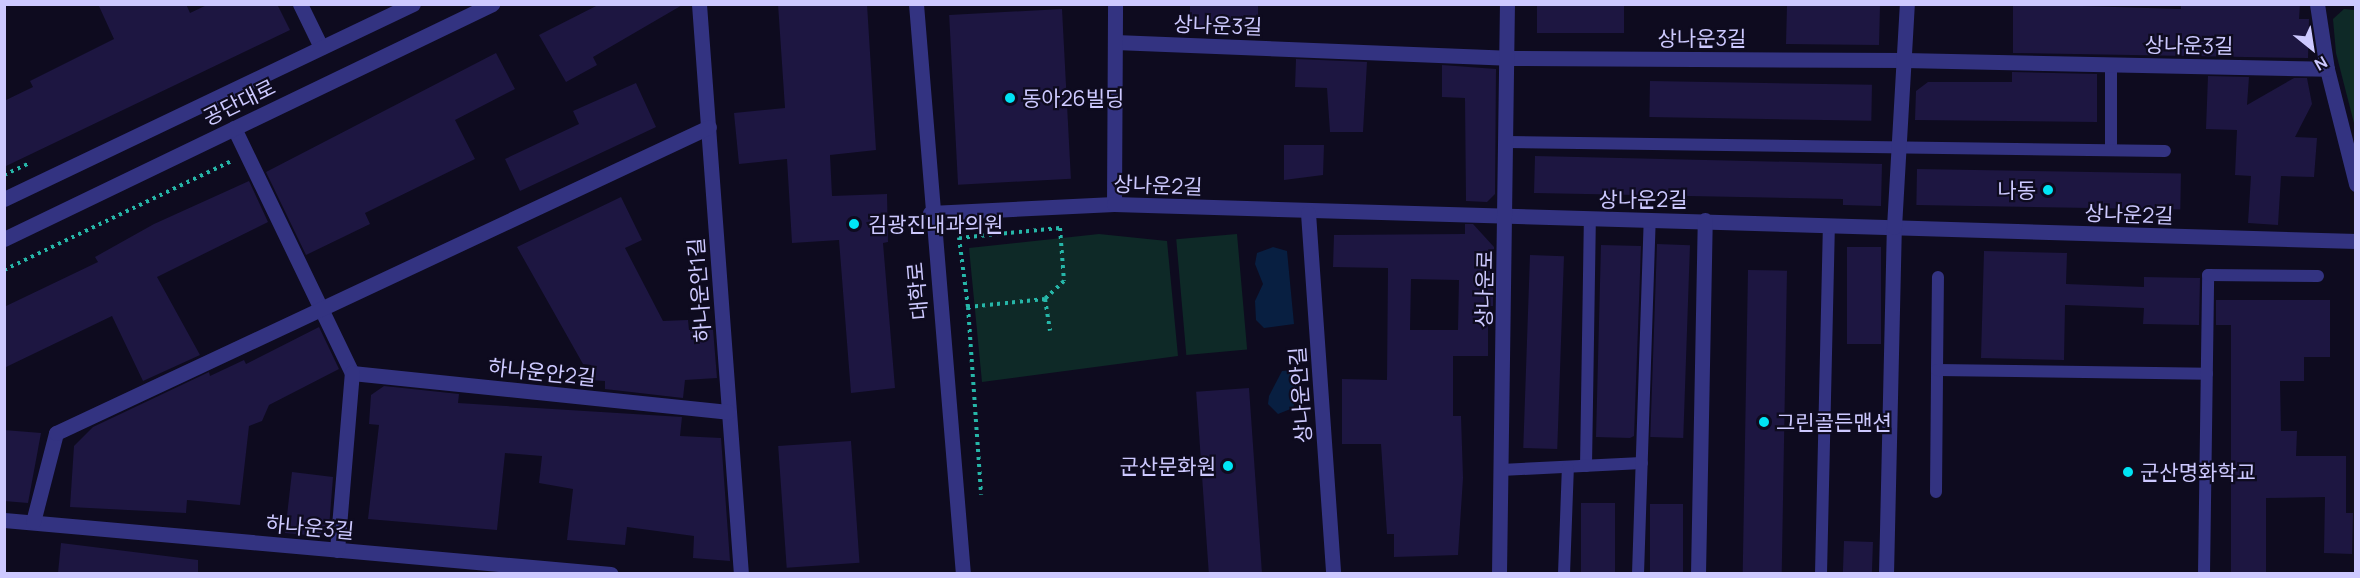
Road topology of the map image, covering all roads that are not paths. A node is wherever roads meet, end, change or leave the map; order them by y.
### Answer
1 (300, 4) edge
2 (413, 4) edge
3 (492, 4) edge
4 (699, 4) edge
5 (916, 4) edge
6 (1115, 4) edge
7 (1507, 4) edge
8 (1907, 4) edge
9 (2317, 4) edge
10 (1115, 42) junction
11 (321, 47) junction
12 (1507, 58) junction
13 (1904, 60) junction
14 (2111, 64) junction
15 (2327, 69) junction
16 (710, 127) junction
17 (234, 128) junction
18 (1507, 142) junction
19 (1899, 147) junction
20 (2111, 150) junction
21 (2165, 151) dead end
22 (2355, 184) edge
23 (4, 199) edge
24 (1114, 204) junction
25 (930, 213) junction
26 (1308, 213) junction
27 (1507, 219) junction
28 (1590, 220) junction
29 (1650, 220) junction
30 (1705, 220) junction
31 (1829, 225) junction
32 (1894, 227) junction
33 (4, 239) edge
34 (2355, 242) edge
35 (2318, 276) dead end
36 (1938, 277) dead end
37 (320, 306) junction
38 (1937, 370) junction
39 (352, 373) junction
40 (2207, 374) junction
41 (728, 412) junction
42 (1642, 463) junction
43 (1586, 466) junction
44 (1569, 467) junction
45 (1502, 470) junction
46 (1936, 492) dead end
47 (4, 520) edge
48 (33, 522) junction
49 (337, 550) junction
50 (611, 573) edge
51 (741, 573) edge
52 (963, 573) edge
53 (1333, 573) edge
54 (1499, 573) edge
55 (1564, 573) edge
56 (1638, 573) edge
57 (1698, 573) edge
58 (1821, 573) edge
59 (1886, 573) edge
60 (2204, 573) edge

1 - 11 street
2 - 11 street, 공단대로
3 - 17 street, 공단대로
4 - 16 street, 하나운안1길
5 - 25 street, 대학로
6 - 10 street
7 - 12 street, 상나운로
8 - 13 street
9 - 15 street
10 - 12 street, 상나운3길
10 - 24 street
11 - 23 street, 공단대로
12 - 13 street, 상나운3길
12 - 18 street, 상나운로
13 - 14 street, 상나운3길
13 - 19 street
14 - 15 street, 상나운3길
14 - 20 lane
15 - 22 street
16 - 37 street
16 - 41 street, 하나운안1길
17 - 33 street, 공단대로
17 - 37 street
18 - 19 lane
18 - 27 street, 상나운로
19 - 20 lane
19 - 32 street
20 - 21 lane
24 - 25 street, 상나운2길
24 - 26 street, 상나운2길
25 - 52 street, 대학로
26 - 27 street, 상나운2길
26 - 53 street, 상나운안길
27 - 28 street, 상나운2길
27 - 45 street, 상나운로
28 - 29 street, 상나운2길
28 - 43 lane
29 - 30 street, 상나운2길
29 - 42 lane
30 - 31 street, 상나운2길
30 - 57 street
31 - 32 street, 상나운2길
31 - 58 lane
32 - 34 street, 상나운2길
32 - 59 street
35 - 40 lane
36 - 38 lane
37 - 39 street
37 - 48 street
38 - 40 lane
38 - 46 lane
39 - 41 street, 하나운안2길
39 - 49 street
40 - 60 lane
41 - 51 street, 하나운안1길
42 - 43 lane
42 - 56 lane
43 - 44 lane
44 - 45 lane
44 - 55 lane
45 - 54 street, 상나운로
47 - 48 street, 하나운3길
48 - 49 street, 하나운3길
49 - 50 street, 하나운3길

